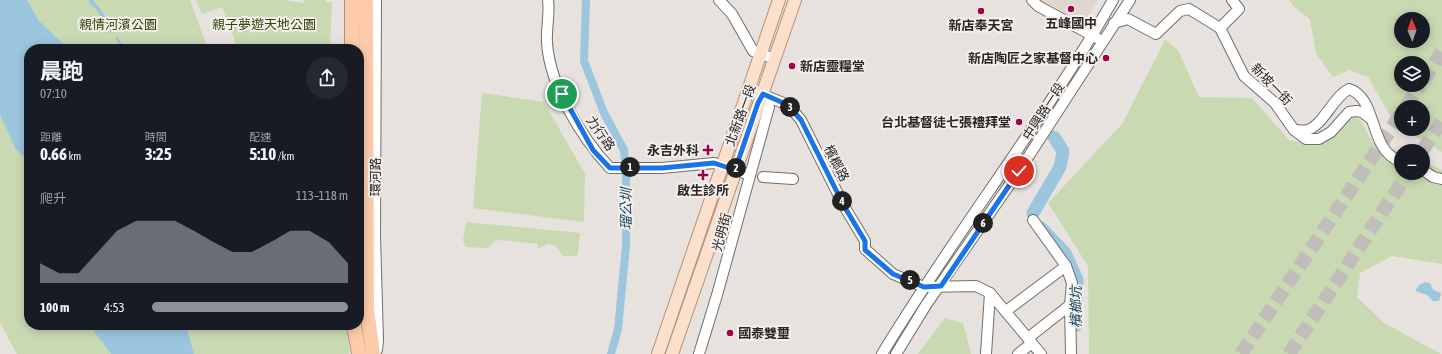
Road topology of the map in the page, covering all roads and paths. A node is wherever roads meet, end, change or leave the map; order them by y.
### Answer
1 (352, 0) edge
2 (366, 0) edge
3 (376, 0) edge
4 (548, 0) edge
5 (719, 0) edge
6 (779, 0) edge
7 (795, 0) edge
8 (1032, 0) edge
9 (1113, 0) edge
10 (1130, 0) edge
11 (1232, 0) edge
12 (1103, 17) junction
13 (1114, 23) junction
14 (1220, 28) junction
15 (1092, 35) junction
16 (1104, 42) junction
17 (352, 44) edge
18 (760, 54) junction
19 (775, 59) junction
20 (749, 89) junction
21 (763, 94) junction
22 (1371, 119) junction
23 (1294, 130) junction
24 (1394, 159) edge
25 (723, 165) junction
26 (735, 170) junction
27 (1430, 174) edge
28 (750, 175) junction
29 (763, 177) dead end
30 (793, 179) dead end
31 (1442, 179) edge
32 (1034, 220) dead end
33 (1066, 266) junction
34 (941, 286) junction
35 (924, 287) junction
36 (990, 293) junction
37 (1070, 305) junction
38 (1006, 311) junction
39 (351, 330) edge
40 (355, 330) edge
41 (361, 330) edge
42 (1030, 341) junction
43 (352, 354) edge
44 (359, 354) edge
45 (365, 354) edge
46 (372, 354) edge
47 (376, 354) edge
48 (658, 354) edge
49 (672, 354) edge
50 (699, 354) edge
51 (882, 354) edge
52 (896, 354) edge
53 (986, 354) edge
54 (1018, 354) edge
55 (1041, 354) edge
56 (1071, 354) edge

1 - 17 highway
2 - 46 highway, 環河路
3 - 47 street, 環河路
4 - 25 street, 力行路
5 - 18 street
6 - 18 main road, 北新路一段
7 - 19 main road, 北新路一段
8 - 15 street
9 - 12 street, 中興路一段
10 - 13 street, 中興路一段
11 - 14 street
12 - 13 street
12 - 15 street, 中興路一段
13 - 14 street
13 - 16 street, 中興路一段
14 - 23 street, 新坡一街
15 - 16 street
15 - 35 street, 中興路一段
16 - 34 street, 中興路一段
18 - 19 street
18 - 20 main road, 北新路一段
19 - 21 main road, 北新路一段
20 - 21 street, 檳榔路
20 - 25 main road, 北新路一段
21 - 26 main road, 北新路一段
21 - 28 street, 光明街
21 - 35 street, 檳榔路
22 - 23 street, 新坡一街
22 - 23 street
22 - 24 street
25 - 26 street, 力行路
25 - 48 main road, 北新路一段
26 - 28 street, 力行路
26 - 49 main road, 北新路一段
27 - 31 street
28 - 50 street, 光明街
29 - 30 street
32 - 33 street
33 - 37 street
33 - 38 street
34 - 35 street, 檳榔路
34 - 36 street, 檳榔路
34 - 52 street, 中興路一段
35 - 51 street, 中興路一段
36 - 38 street, 檳榔路
36 - 53 street
37 - 42 street
37 - 56 street
38 - 42 street, 檳榔路
39 - 43 highway
40 - 44 highway
41 - 45 highway
42 - 54 street
42 - 55 street, 檳榔路

